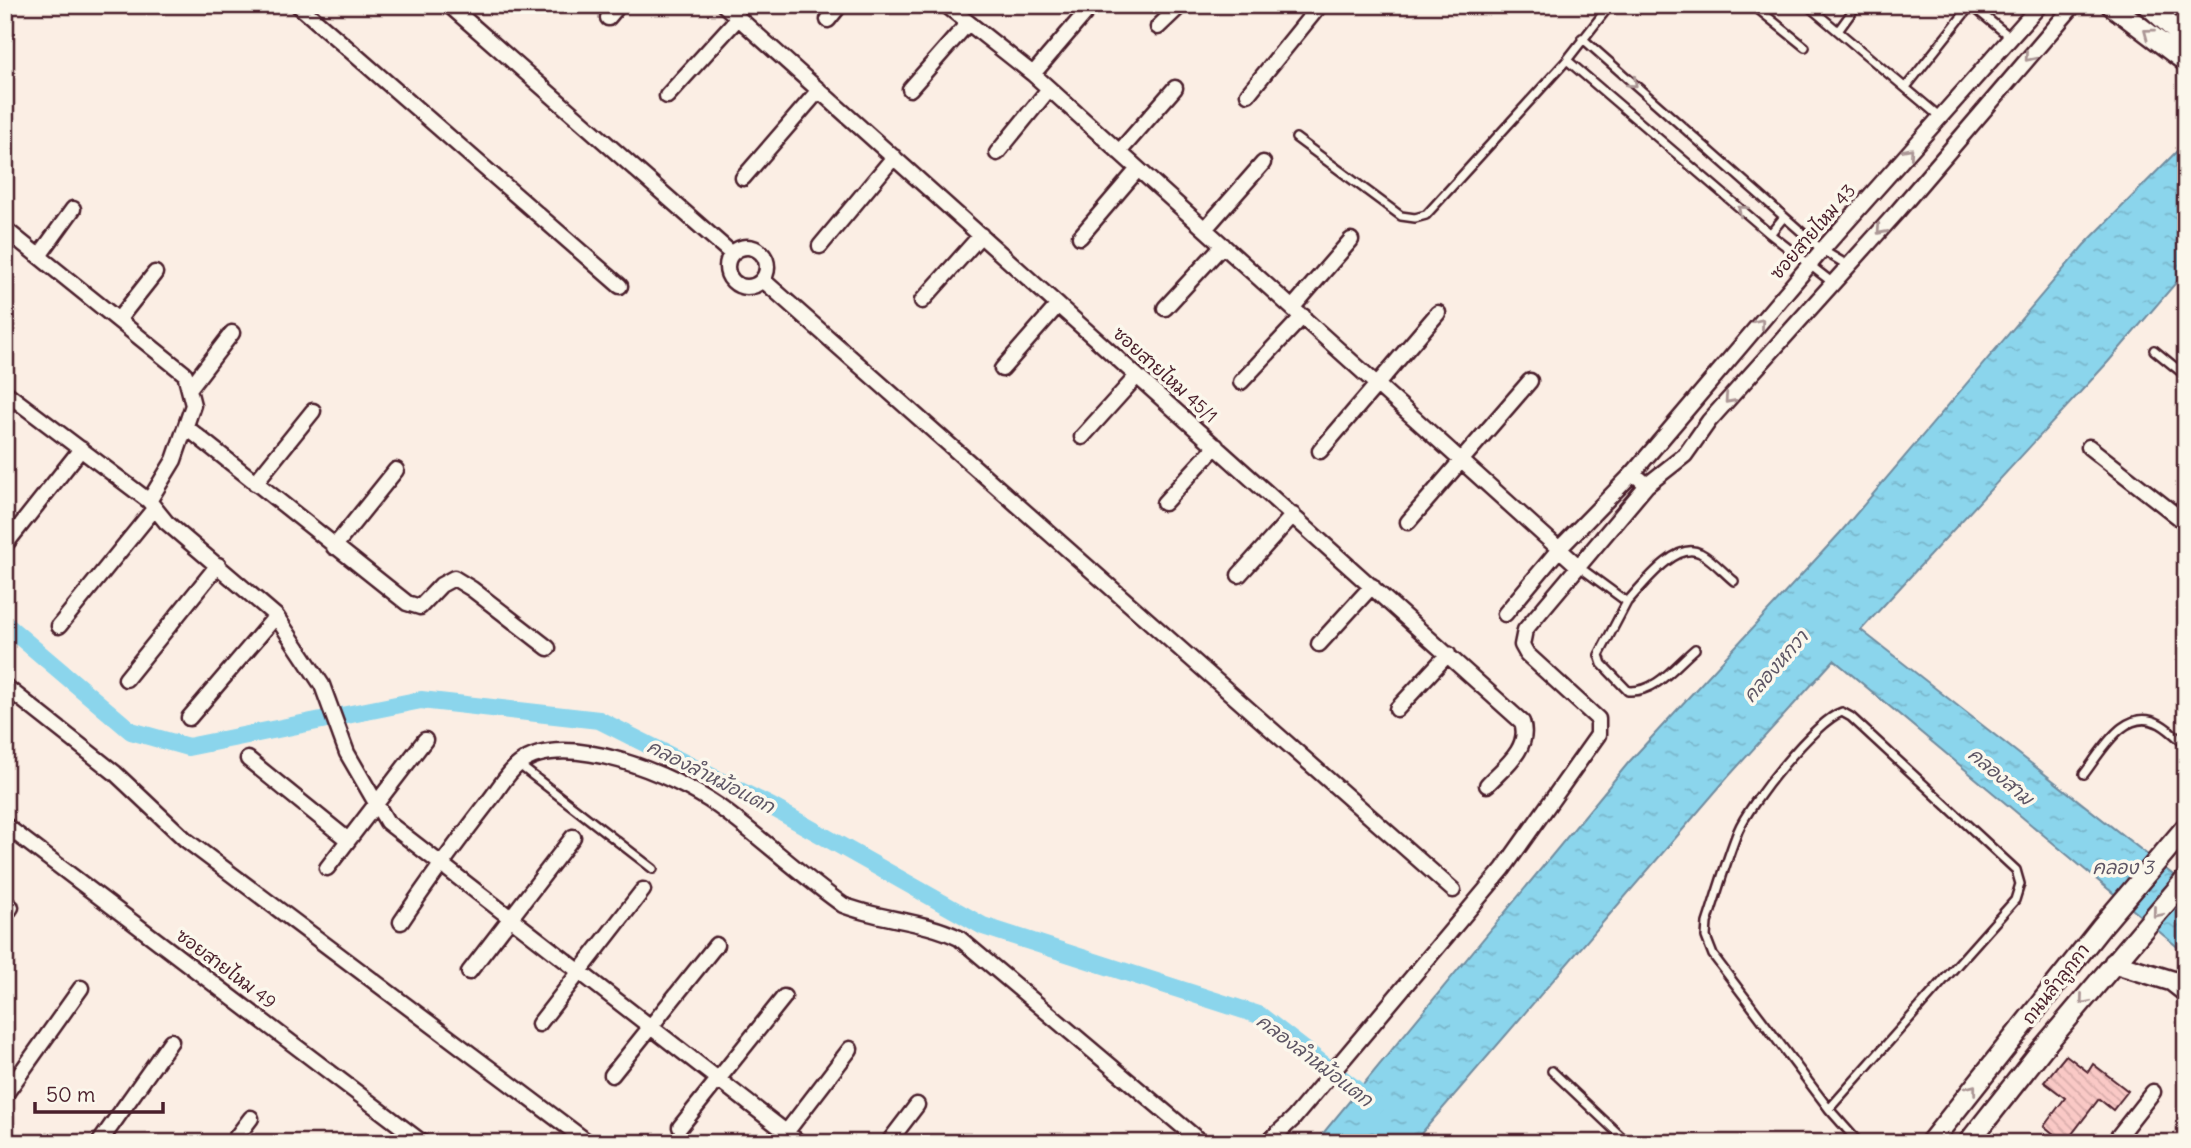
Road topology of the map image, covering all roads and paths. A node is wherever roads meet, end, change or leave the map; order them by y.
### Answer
1 (298, 5) edge
2 (449, 5) edge
3 (620, 5) edge
4 (724, 5) edge
5 (840, 5) edge
6 (946, 5) edge
7 (1092, 5) edge
8 (1181, 5) edge
9 (1610, 5) edge
10 (1753, 5) edge
11 (1807, 5) edge
12 (1857, 5) edge
13 (1971, 5) edge
14 (2040, 5) edge
15 (2074, 5) edge
16 (2111, 5) edge
17 (2148, 5) edge
18 (1318, 6) edge
19 (608, 18) dead end
20 (738, 18) junction
21 (828, 20) dead end
22 (968, 23) junction
23 (1158, 27) dead end
24 (1838, 32) junction
25 (2010, 37) junction
26 (1582, 38) junction
27 (2186, 40) edge
28 (1805, 47) dead end
29 (1567, 60) junction
30 (2186, 62) edge
31 (1033, 74) junction
32 (1906, 87) junction
33 (1175, 88) dead end
34 (910, 89) dead end
35 (1049, 89) junction
36 (819, 90) junction
37 (1248, 94) dead end
38 (667, 96) dead end
39 (1940, 117) junction
40 (1296, 138) dead end
41 (1119, 152) junction
42 (997, 153) dead end
43 (894, 157) junction
44 (1262, 163) dead end
45 (1138, 169) junction
46 (743, 178) dead end
47 (73, 209) dead end
48 (1784, 217) junction
49 (5, 229) edge
50 (1205, 229) junction
51 (1770, 234) junction
52 (981, 235) junction
53 (1080, 237) dead end
54 (1351, 240) dead end
55 (1223, 245) junction
56 (820, 246) dead end
57 (1822, 250) junction
58 (732, 254) junction
59 (39, 256) junction
60 (1810, 265) junction
61 (1849, 266) junction
62 (155, 273) dead end
63 (763, 280) junction
64 (1833, 283) junction
65 (620, 286) dead end
66 (922, 301) dead end
67 (1058, 305) junction
68 (1166, 308) dead end
69 (1298, 311) junction
70 (1438, 313) dead end
71 (118, 320) junction
72 (232, 333) dead end
73 (2154, 351) dead end
74 (1002, 369) dead end
75 (1137, 376) junction
76 (2186, 376) edge
77 (1530, 381) dead end
78 (1241, 382) dead end
79 (1379, 383) junction
80 (189, 389) junction
81 (7, 396) edge
82 (313, 411) dead end
83 (186, 427) junction
84 (1082, 437) dead end
85 (1216, 446) junction
86 (2089, 447) dead end
87 (81, 449) junction
88 (1320, 452) dead end
89 (1463, 460) junction
90 (396, 470) dead end
91 (1633, 472) junction
92 (255, 483) junction
93 (1647, 485) junction
94 (1164, 503) dead end
95 (151, 505) junction
96 (1293, 516) junction
97 (1408, 522) dead end
98 (2186, 523) edge
99 (5, 545) edge
100 (334, 547) junction
101 (1560, 548) junction
102 (218, 565) junction
103 (1578, 566) junction
104 (1239, 575) dead end
105 (1734, 581) dead end
106 (1372, 586) junction
107 (1627, 602) junction
108 (1504, 614) dead end
109 (276, 616) junction
110 (59, 626) dead end
111 (1319, 644) dead end
112 (548, 648) dead end
113 (1695, 649) dead end
114 (1448, 654) junction
115 (126, 679) dead end
116 (5, 685) edge
117 (1397, 709) dead end
118 (189, 718) dead end
119 (425, 740) dead end
120 (2186, 745) edge
121 (248, 759) dead end
122 (519, 764) junction
123 (2084, 774) dead end
124 (1487, 785) dead end
125 (376, 803) junction
126 (5, 825) edge
127 (2186, 827) edge
128 (573, 836) dead end
129 (348, 840) junction
130 (440, 863) junction
131 (327, 868) dead end
132 (653, 869) dead end
133 (2186, 879) edge
134 (643, 890) dead end
135 (1453, 890) dead end
136 (511, 919) junction
137 (401, 922) dead end
138 (716, 945) dead end
139 (2115, 963) junction
140 (469, 972) dead end
141 (580, 972) junction
142 (81, 988) dead end
143 (2186, 992) edge
144 (784, 997) dead end
145 (539, 1024) dead end
146 (650, 1026) junction
147 (171, 1041) dead end
148 (850, 1049) dead end
149 (1552, 1071) dead end
150 (611, 1075) dead end
151 (718, 1079) junction
152 (2153, 1093) dead end
153 (5, 1095) edge
154 (917, 1105) dead end
155 (1829, 1109) junction
156 (251, 1118) dead end
157 (680, 1128) dead end
158 (782, 1137) edge
159 (99, 1143) edge
160 (232, 1143) edge
161 (424, 1143) edge
162 (589, 1143) edge
163 (800, 1143) edge
164 (888, 1143) edge
165 (1202, 1143) edge
166 (1267, 1143) edge
167 (1628, 1143) edge
168 (1858, 1143) edge
169 (1930, 1143) edge
170 (1968, 1143) edge
171 (2113, 1143) edge

1 - 65 street
2 - 58 street
3 - 19 street
4 - 20 street, ซอยสายไหม 45/1
5 - 21 street
6 - 22 street
7 - 31 street
8 - 23 street
9 - 26 lane
10 - 28 lane
11 - 24 lane
12 - 24 lane
13 - 25 lane
13 - 32 lane
14 - 25 street, ซอยสายไหม 43
15 -> 61 street
30 -> 16 main road
17 - 27 main road
18 - 37 street
20 - 36 street, ซอยสายไหม 45/1
20 - 38 street
22 - 31 street
22 - 34 street
24 - 32 lane
25 - 39 street, ซอยสายไหม 43
26 - 29 lane
26 -> 48 lane
29 - 40 lane
51 -> 29 lane
31 - 35 street
32 - 39 lane
33 - 41 street
35 - 41 street
35 - 42 street
36 - 43 street, ซอยสายไหม 45/1
36 - 46 street
57 -> 39 street, ซอยสายไหม 43
41 - 45 street
43 - 52 street, ซอยสายไหม 45/1
43 - 56 street
44 - 50 street
45 - 50 street
45 - 53 street
47 - 59 street
48 - 51 lane
48 - 57 lane
49 - 59 street
50 - 55 street
51 - 60 lane
52 - 66 street
52 - 67 street, ซอยสายไหม 45/1
54 - 69 street
55 - 68 street
55 - 69 street
57 - 60 street, ซอยสายไหม 43
57 - 61 lane
58 - 63 street
58 - 63 street
59 - 71 street
60 - 64 lane
91 -> 60 street, ซอยสายไหม 43
61 - 64 street
62 - 71 street
63 - 135 street
64 -> 93 street
67 - 74 street
67 - 75 street, ซอยสายไหม 45/1
69 - 78 street
69 - 79 street
70 - 79 street
71 - 80 street
72 - 80 street
73 - 76 lane
75 - 84 street
75 - 85 street, ซอยสายไหม 45/1
77 - 89 street
79 - 88 street
79 - 89 street
80 - 83 street
81 - 87 street
82 - 92 street
83 - 92 street
83 - 95 street
85 - 94 street
85 - 96 street, ซอยสายไหม 45/1
86 - 98 street
87 - 95 street
87 - 99 street
89 - 97 street
89 - 101 street
90 - 100 street
91 - 93 street
91 - 101 street, ซอยสายไหม 43
92 - 100 street
93 - 103 street
95 - 102 street
95 - 110 street
96 - 104 street
96 - 106 street, ซอยสายไหม 45/1
100 - 112 street
101 - 103 street
101 - 108 street, ซอยสายไหม 43
102 - 109 street
102 - 115 street
103 - 107 lane
103 - 166 street
105 - 107 lane
106 - 111 street
106 - 114 street, ซอยสายไหม 45/1
107 - 113 lane
109 - 118 street
109 - 125 street
114 - 117 street
114 - 124 street, ซอยสายไหม 45/1
116 - 162 street
119 - 125 street
120 - 123 lane
121 - 129 street
122 - 130 street
122 - 132 lane
122 - 165 street
125 - 129 street
125 - 130 street
126 - 161 street, ซอยสายไหม 49
169 -> 127 main road, ถนนลำลูกกา
128 - 136 street
129 - 131 street
130 - 136 street
130 - 137 street
133 -> 139 main road, ถนนลำลูกกา
134 - 141 street
136 - 140 street
136 - 141 street
138 - 146 street
139 - 143 main road
139 -> 170 main road, ถนนลำลูกกา
141 - 145 street
141 - 146 street
142 - 153 street
144 - 151 street
146 - 150 street
146 - 151 street
147 - 159 street
148 - 158 street
149 - 167 lane
151 - 157 street
151 - 158 street
152 - 171 street
154 - 164 street
155 - 155 lane
155 - 168 lane
156 - 160 street
158 - 163 street

